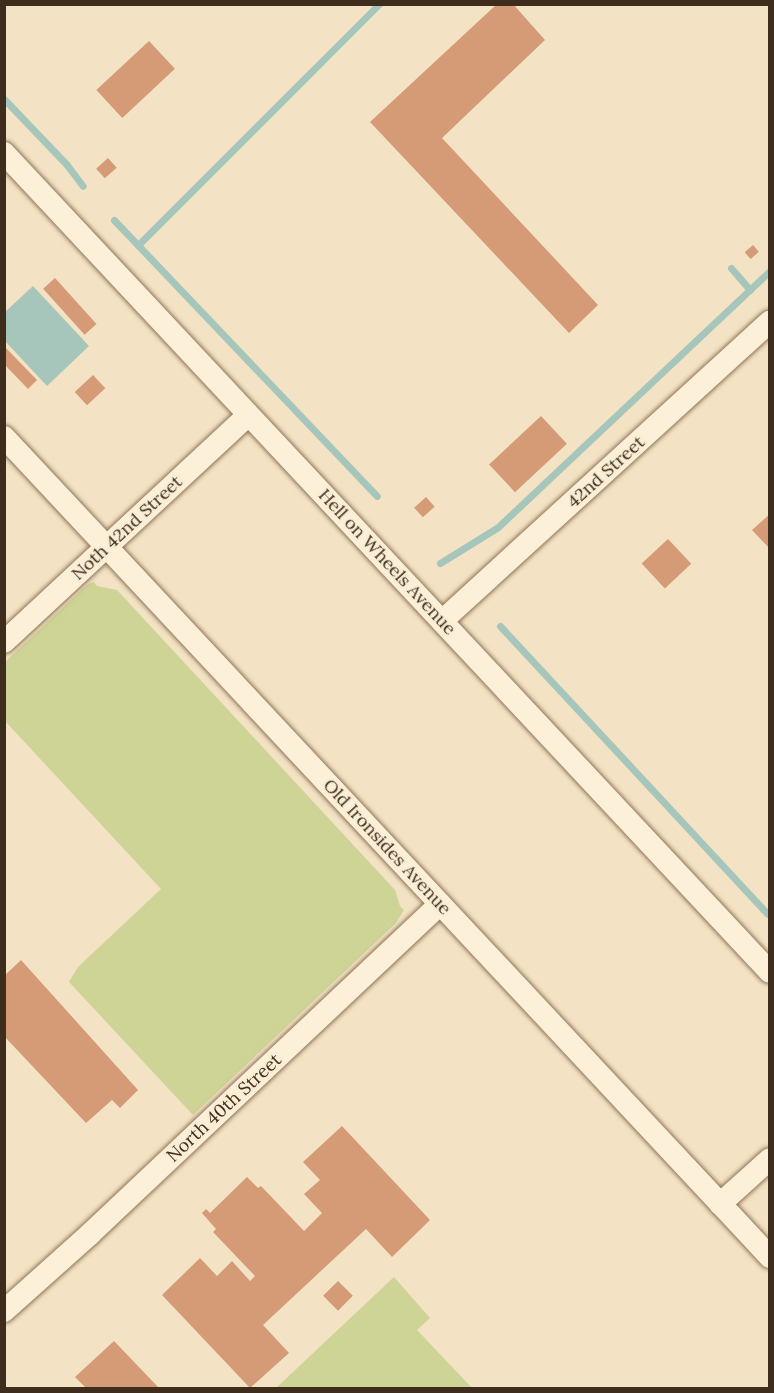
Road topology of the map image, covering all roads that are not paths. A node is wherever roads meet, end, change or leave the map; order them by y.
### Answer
1 (4, 153) edge
2 (770, 322) edge
3 (248, 415) junction
4 (4, 437) edge
5 (106, 547) junction
6 (442, 621) junction
7 (4, 642) edge
8 (440, 904) junction
9 (770, 972) edge
10 (770, 1159) edge
11 (720, 1204) junction
12 (770, 1257) edge
13 (4, 1311) edge

1 - 3 street, Hell on Wheels Avenue
2 - 6 street, 42nd Street
3 - 5 street, Noth 42nd Street
3 - 6 street, Hell on Wheels Avenue
4 - 5 street, Old Ironsides Avenue
5 - 7 street, Noth 42nd Street
5 - 8 street, Old Ironsides Avenue
6 - 9 street, Hell on Wheels Avenue
8 - 11 street, Old Ironsides Avenue
8 - 13 street, North 40th Street
10 - 11 street
11 - 12 street, Old Ironsides Avenue

